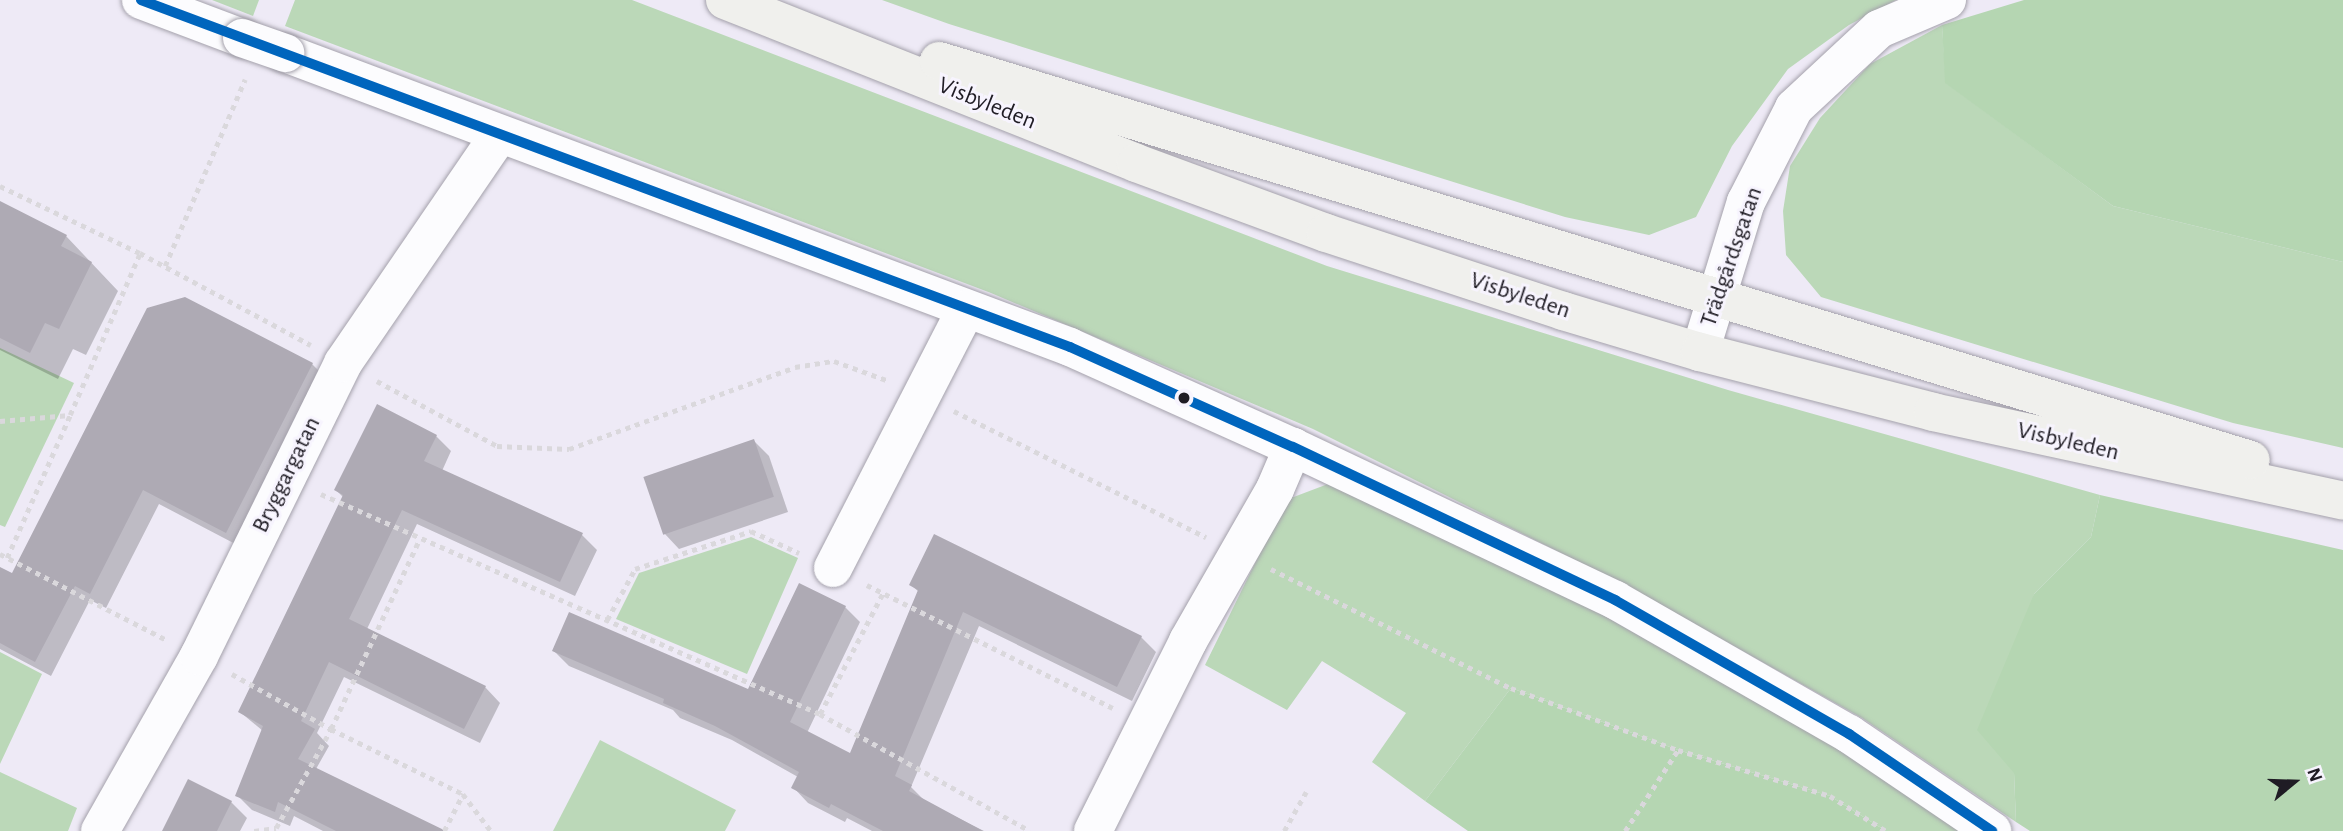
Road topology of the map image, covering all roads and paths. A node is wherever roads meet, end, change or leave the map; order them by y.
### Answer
1 (141, 0) edge
2 (725, 0) edge
3 (740, 0) edge
4 (1938, 1) edge
5 (246, 76) dead end
6 (499, 135) junction
7 (0, 186) edge
8 (140, 253) junction
9 (165, 266) junction
10 (1717, 296) junction
11 (966, 309) junction
12 (1700, 352) junction
13 (343, 363) junction
14 (922, 395) junction
15 (70, 415) junction
16 (0, 421) edge
17 (1293, 447) junction
18 (285, 477) junction
19 (2343, 489) edge
20 (2343, 500) edge
21 (419, 540) junction
22 (0, 554) edge
23 (1239, 554) junction
24 (7, 558) junction
25 (833, 568) junction
26 (883, 593) junction
27 (607, 620) junction
28 (199, 656) junction
29 (820, 714) junction
30 (1146, 724) junction
31 (331, 729) junction
32 (1678, 750) junction
33 (1306, 792) dead end
34 (463, 794) junction
35 (100, 831) edge
36 (254, 831) edge
37 (444, 831) edge
38 (491, 831) edge
39 (1030, 831) edge
40 (1093, 831) edge
41 (1284, 831) edge
42 (1625, 831) edge
43 (1886, 831) edge
44 (1992, 831) edge

1 - 6 street, bridge
2 - 12 main road, Visbyleden
3 - 10 main road, Visbyleden
4 - 10 street, Trädgårdsgatan
5 - 9 path
6 - 11 street
6 - 13 street, Bryggargatan
7 - 8 path
8 - 9 path
8 - 15 path
9 - 13 path
10 - 12 street, Trädgårdsgatan
10 - 19 main road, Visbyleden
11 - 14 street
11 - 17 street
12 - 20 main road, Visbyleden
13 - 14 path
13 - 18 street, Bryggargatan
14 - 23 path
14 - 25 street
15 - 16 path
15 - 24 path
17 - 23 street
17 - 44 street
18 - 21 path
18 - 28 street, Bryggargatan
21 - 27 path
21 - 31 path
22 - 24 path
23 - 30 street
23 - 32 path
24 - 28 path
25 - 26 path
25 - 27 path
26 - 29 path
26 - 30 path
27 - 29 path
28 - 31 path
28 - 35 street, Bryggargatan
29 - 39 path
30 - 40 street
31 - 34 path
31 - 36 path
32 - 42 path
32 - 43 path
33 - 41 path
34 - 37 path
34 - 38 path

